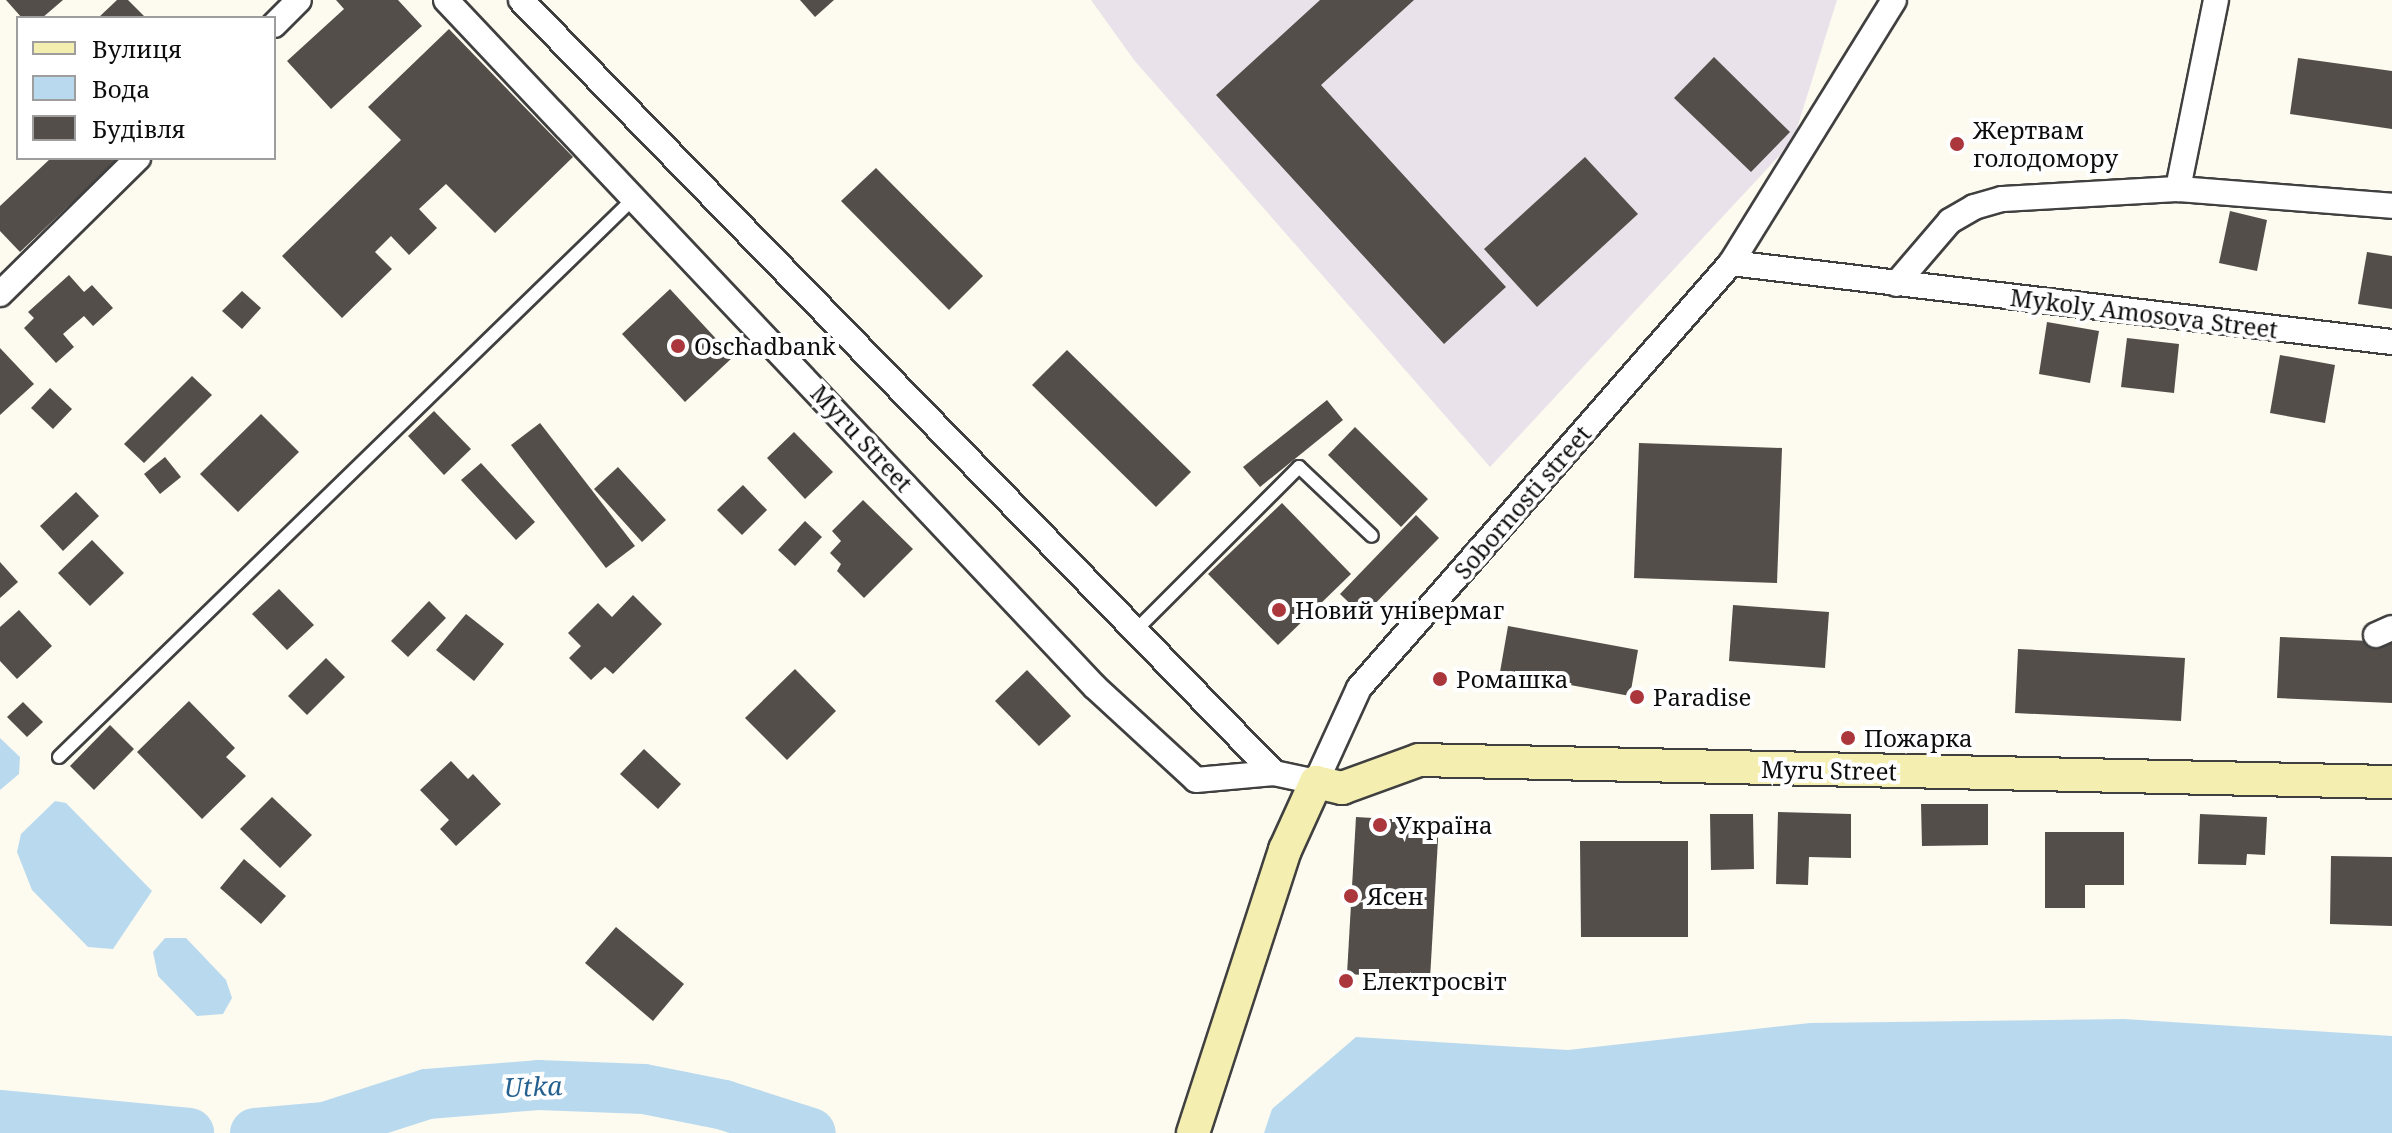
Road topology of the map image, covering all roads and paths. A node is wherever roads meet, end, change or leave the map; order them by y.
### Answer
1 (299, 0) edge
2 (446, 0) edge
3 (521, 0) edge
4 (1894, 0) edge
5 (2216, 0) edge
6 (276, 23) edge
7 (136, 160) edge
8 (2178, 189) junction
9 (635, 197) junction
10 (2392, 206) edge
11 (1731, 263) junction
12 (1896, 284) junction
13 (0, 294) edge
14 (2392, 342) edge
15 (1372, 536) dead end
16 (1135, 631) junction
17 (59, 757) dead end
18 (1274, 773) junction
19 (1316, 782) junction
20 (2392, 782) edge
21 (1193, 1133) edge

1 - 6 street
2 - 9 street, Myru Street
3 - 16 street
4 - 11 street, Sobornosti street
5 - 8 street
7 - 13 street
8 - 10 street
8 - 12 street
9 - 17 lane
9 - 18 street, Myru Street
11 - 12 street, Mykoly Amosova Street
11 - 19 street, Sobornosti street
12 - 14 street, Mykoly Amosova Street
15 - 16 lane
16 - 18 street
18 - 19 street, Myru Street
19 - 20 main road, Myru Street
19 - 21 main road, Sobornosti street

